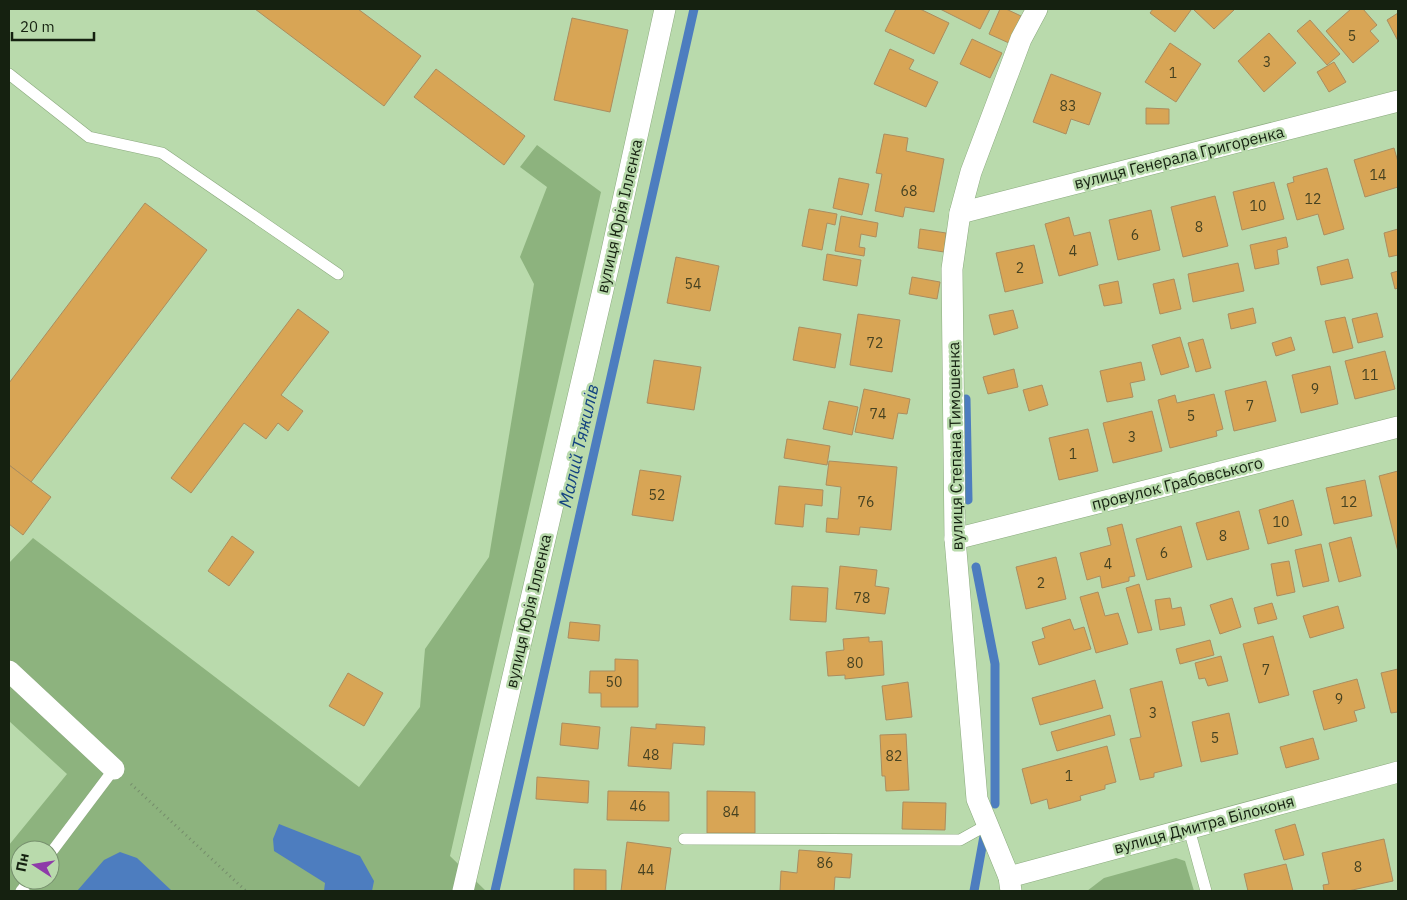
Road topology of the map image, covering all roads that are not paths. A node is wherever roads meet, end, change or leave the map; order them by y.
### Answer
1 (665, 9) edge
2 (1037, 9) edge
3 (9, 74) edge
4 (1398, 101) edge
5 (960, 213) junction
6 (338, 274) dead end
7 (1398, 427) edge
8 (955, 538) junction
9 (9, 671) edge
10 (114, 769) joint
11 (1398, 772) edge
12 (987, 825) junction
13 (1189, 828) junction
14 (684, 839) dead end
15 (60, 841) edge
16 (1010, 884) edge
17 (463, 891) edge
18 (1206, 891) edge

1 - 17 street, вулиця Юрія Іллєнка
2 - 5 street, вулиця Степана Тимошенка
3 - 6 lane
4 - 5 street, вулиця Генерала Григоренка
5 - 8 street, вулиця Степана Тимошенка
7 - 8 street, провулок Грабовського
8 - 12 street, вулиця Степана Тимошенка
9 - 10 street
10 - 15 lane
11 - 13 street, вулиця Дмитра Білоконя
12 - 14 lane
12 - 16 street, вулиця Степана Тимошенка
13 - 16 street, вулиця Дмитра Білоконя
13 - 18 lane

